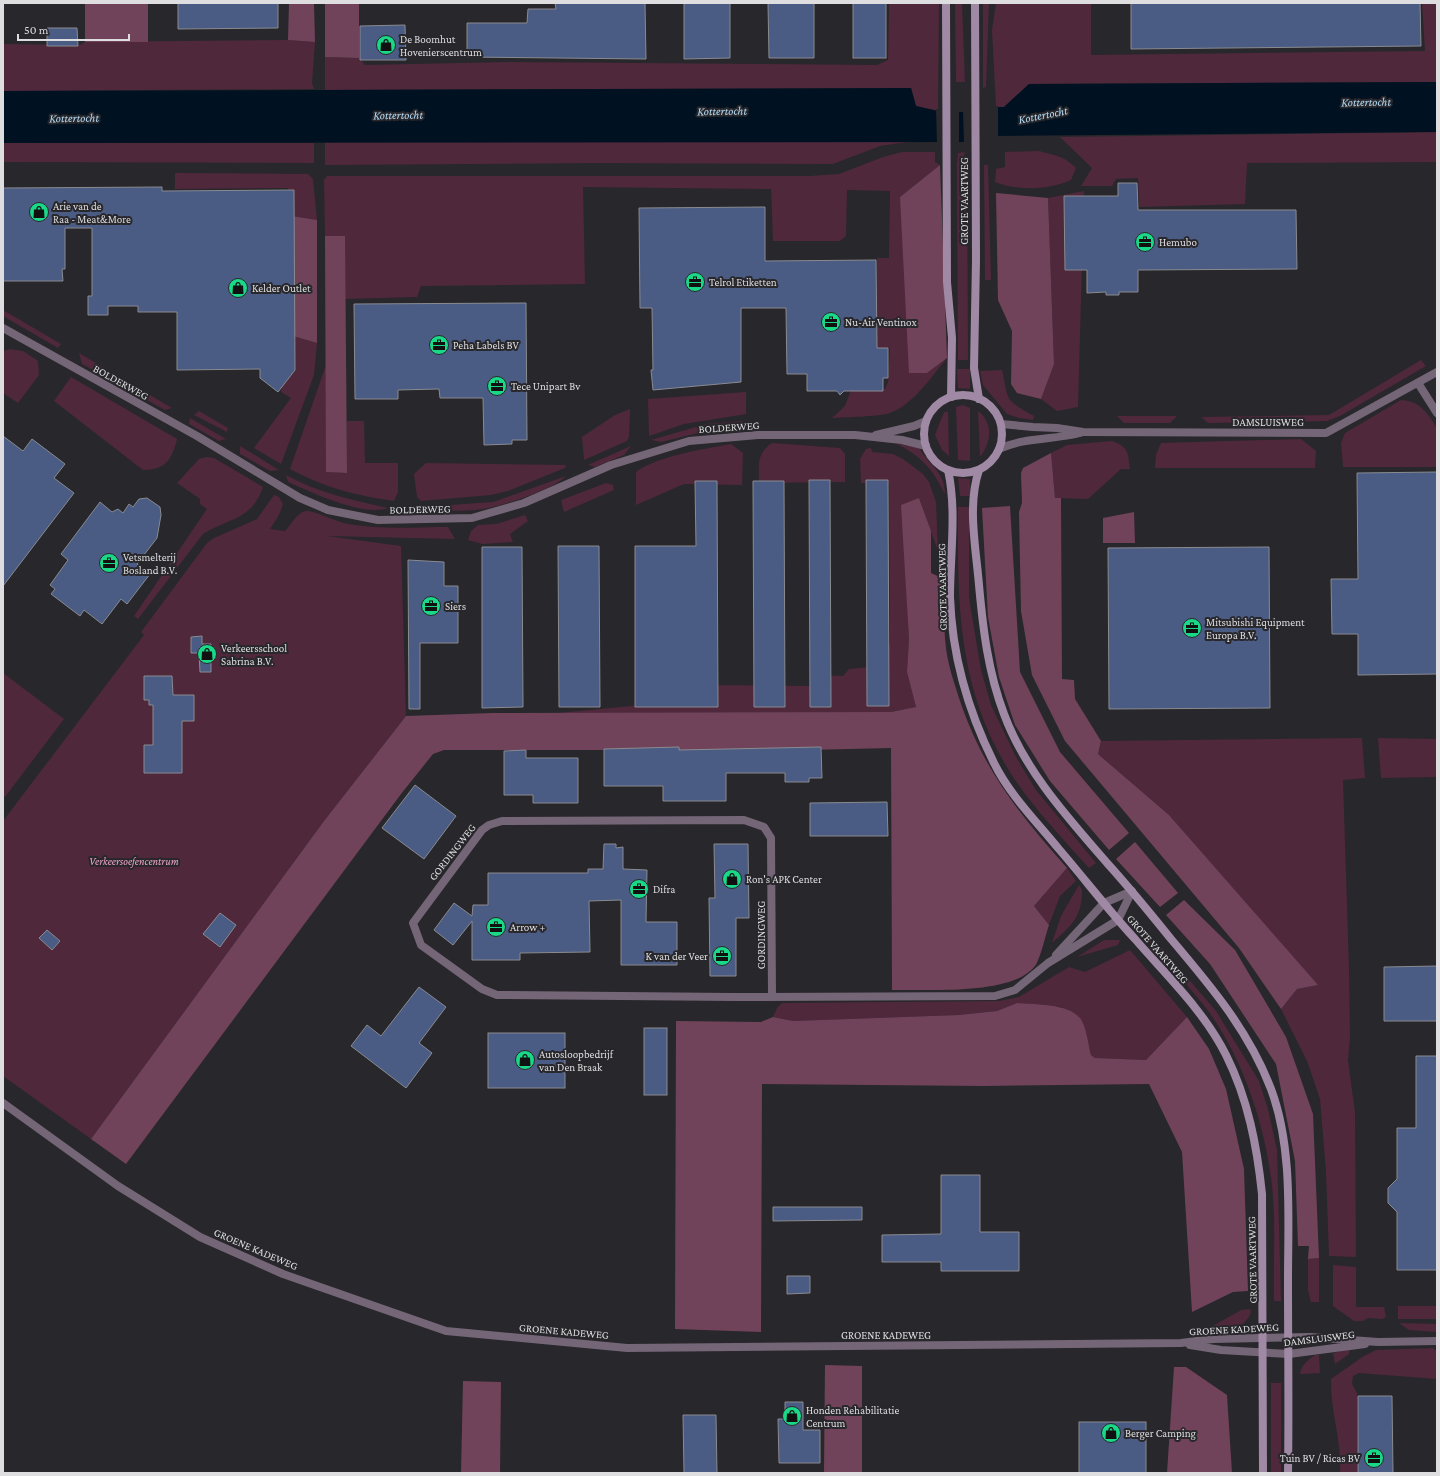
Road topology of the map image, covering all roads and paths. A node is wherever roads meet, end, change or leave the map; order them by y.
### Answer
1 (946, 3) edge
2 (975, 3) edge
3 (3, 328) edge
4 (1437, 372) edge
5 (1418, 382) junction
6 (951, 397) junction
7 (979, 399) junction
8 (1437, 413) edge
9 (926, 421) junction
10 (1001, 424) junction
11 (1083, 432) junction
12 (871, 436) junction
13 (926, 446) junction
14 (999, 449) junction
15 (948, 470) junction
16 (979, 470) junction
17 (1132, 891) junction
18 (1104, 903) junction
19 (1118, 920) junction
20 (1048, 964) junction
21 (772, 997) junction
22 (3, 1103) edge
23 (1288, 1337) junction
24 (1262, 1338) junction
25 (1437, 1341) edge
26 (1378, 1342) junction
27 (1181, 1343) junction
28 (1262, 1353) junction
29 (1289, 1354) junction
30 (1263, 1473) edge
31 (1288, 1473) edge

1 - 6 main road, GROTE VAARTWEG
2 - 7 main road, GROTE VAARTWEG
3 - 12 street, BOLDERWEG
4 - 5 street, DAMSLUISWEG
5 - 8 street
5 - 11 street, DAMSLUISWEG
6 - 7 main road
6 - 9 main road
7 - 10 main road
9 - 12 street, BOLDERWEG
9 - 13 main road
10 - 11 street, DAMSLUISWEG
10 - 14 main road
11 - 14 street, DAMSLUISWEG
12 - 13 street, BOLDERWEG
13 - 15 main road
14 - 16 main road
15 - 16 main road
15 - 18 main road, GROTE VAARTWEG
16 - 17 main road, GROTE VAARTWEG
17 - 18 street, GORDINGWEG
17 - 19 street
17 - 23 main road, GROTE VAARTWEG
18 - 19 main road, GROTE VAARTWEG
18 - 20 street, GORDINGWEG
19 - 20 street, GORDINGWEG
19 - 24 main road, GROTE VAARTWEG
20 - 21 street, GORDINGWEG
21 - 21 street, GORDINGWEG
22 - 27 street, GROENE KADEWEG
23 - 24 street, GROENE KADEWEG
23 - 26 street, DAMSLUISWEG
23 - 29 main road, GROTE VAARTWEG
24 - 27 street, GROENE KADEWEG
24 - 28 main road, GROTE VAARTWEG
25 - 26 street, DAMSLUISWEG
26 - 29 street, DAMSLUISWEG
27 - 28 street, GROENE KADEWEG
28 - 29 street, DAMSLUISWEG
28 - 30 main road, GROTE VAARTWEG
29 - 31 main road, GROTE VAARTWEG

